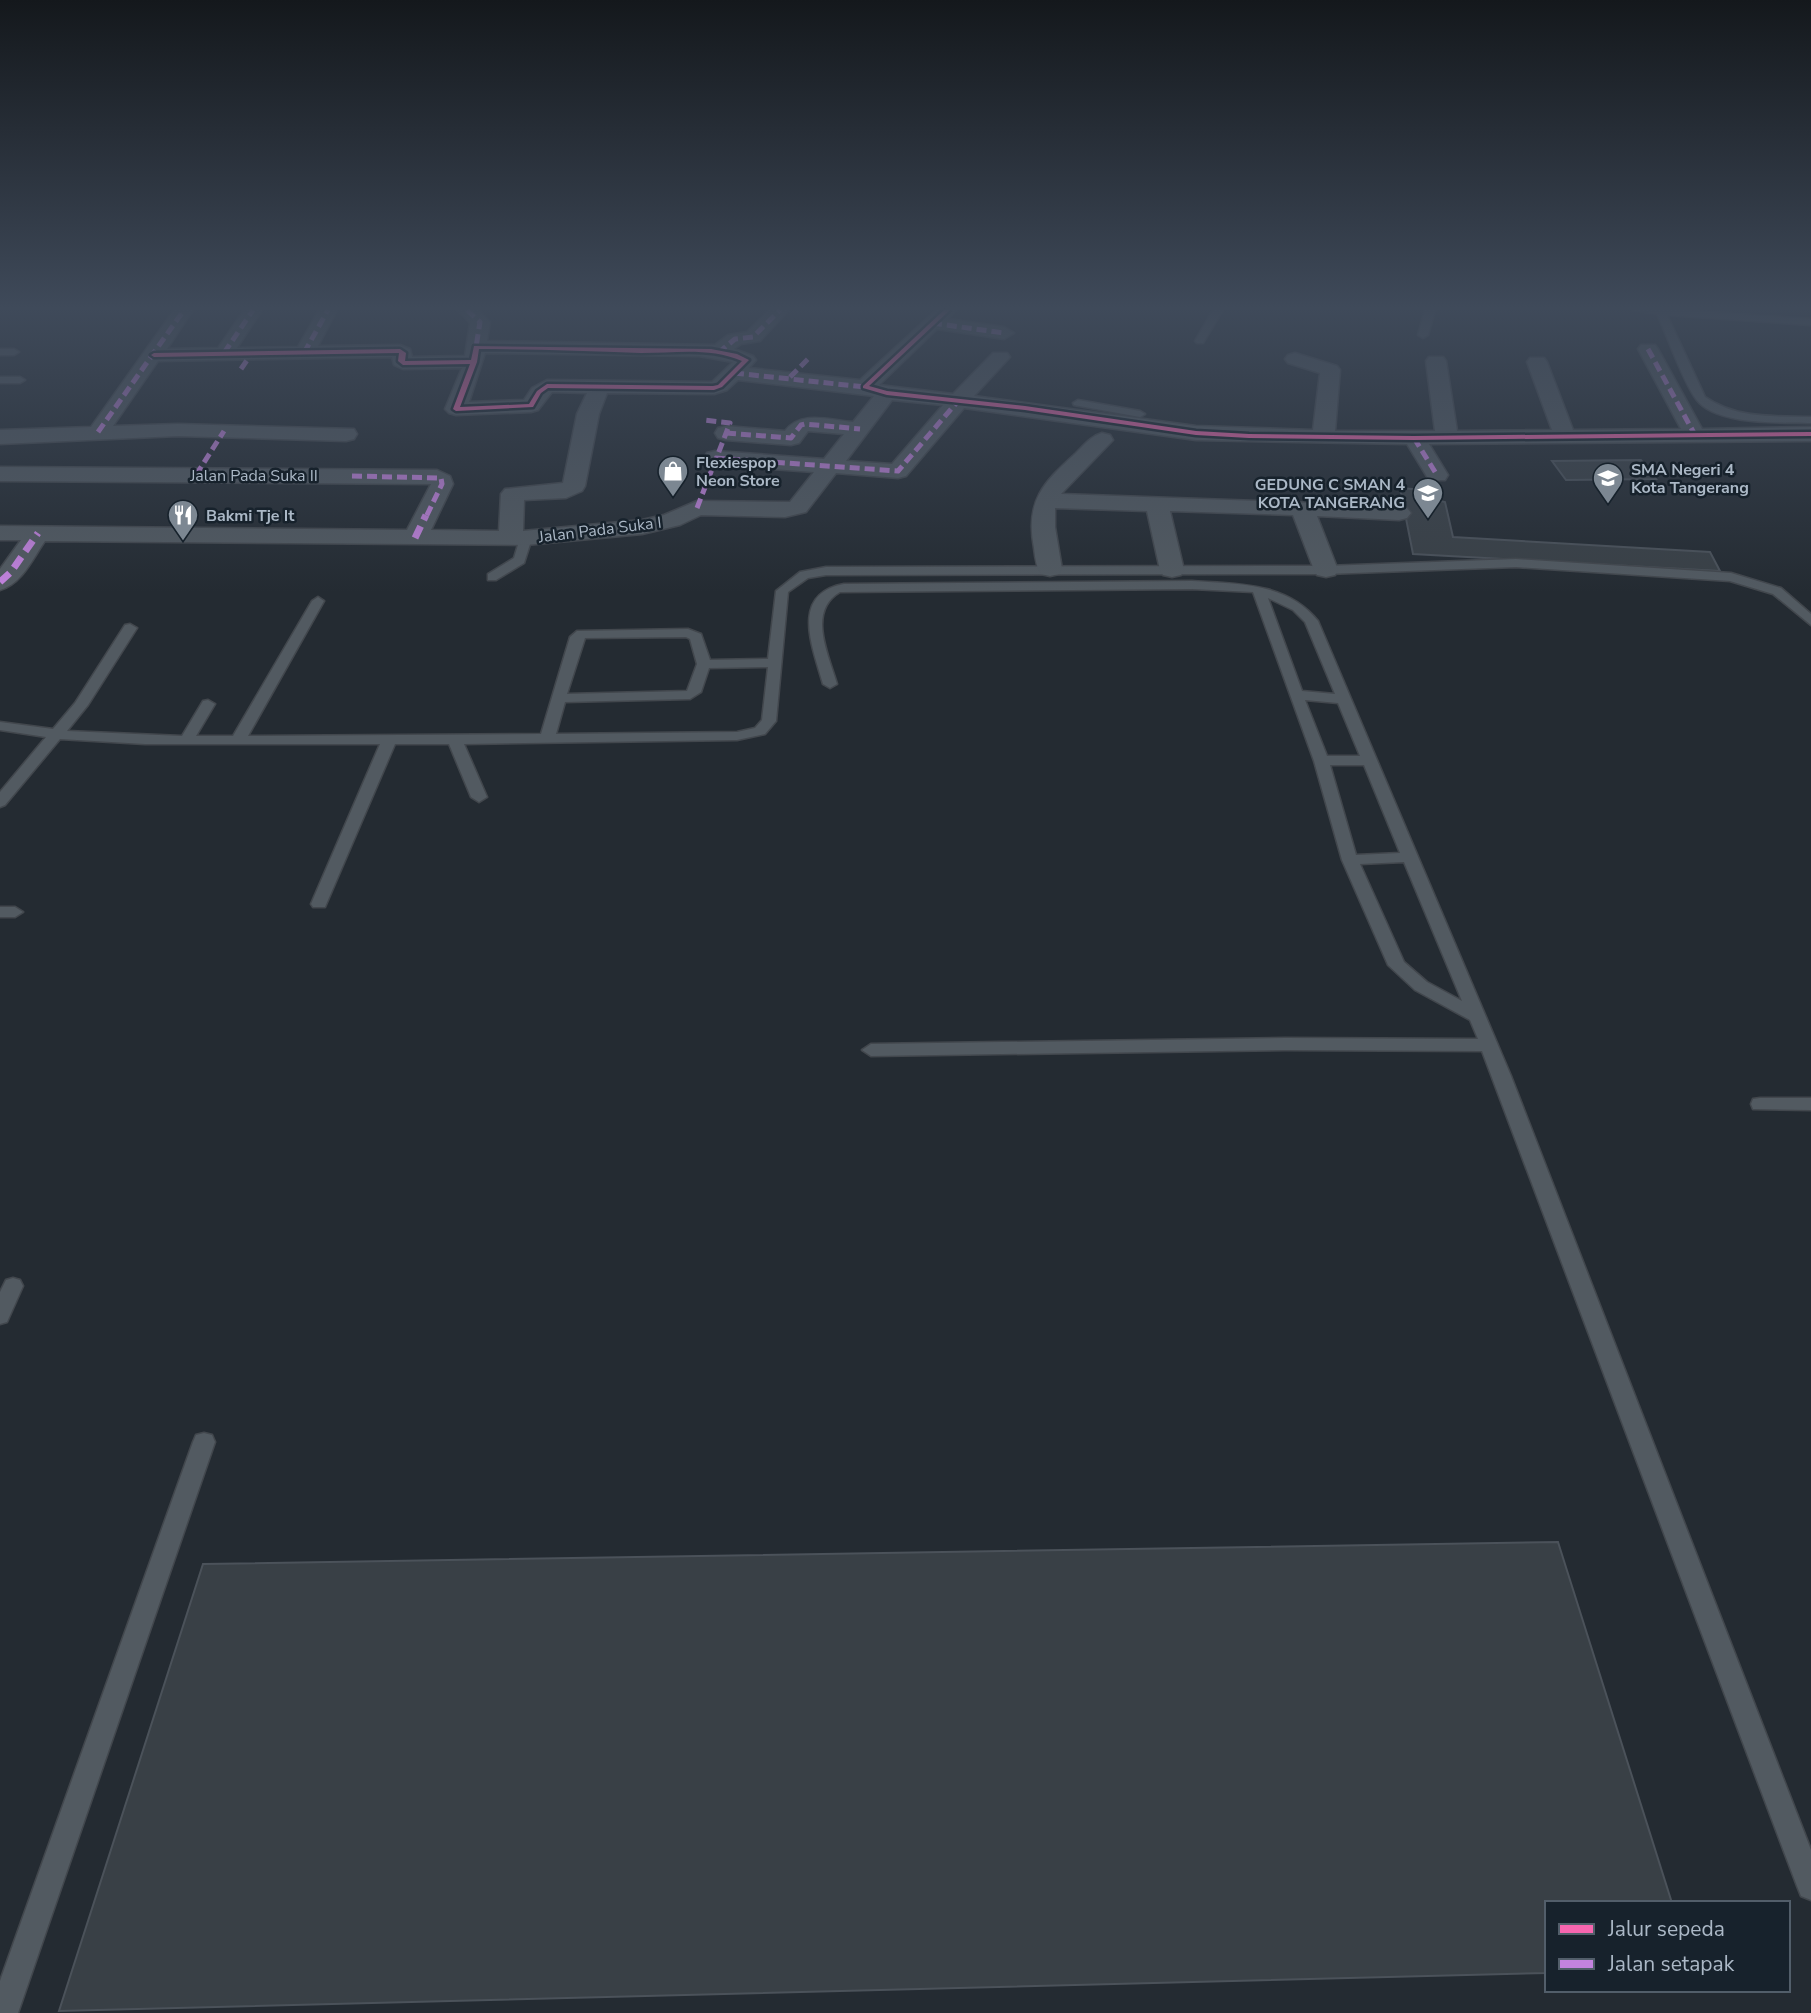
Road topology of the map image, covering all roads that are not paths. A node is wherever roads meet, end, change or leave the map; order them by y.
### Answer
1 (118, 404) edge
2 (458, 404) edge
3 (533, 404) edge
4 (592, 404) edge
5 (870, 404) edge
6 (955, 404) edge
7 (999, 404) edge
8 (1083, 404) edge
9 (1327, 404) edge
10 (1442, 404) edge
11 (1553, 404) edge
12 (1678, 404) edge
13 (1706, 404) edge
14 (1141, 414) junction
15 (704, 420) dead end
16 (1811, 420) edge
17 (859, 429) junction
18 (223, 431) junction
19 (98, 432) junction
20 (346, 433) dead end
21 (726, 433) junction
22 (1800, 434) edge
23 (1695, 435) junction
24 (1565, 436) junction
25 (0, 437) edge
26 (1447, 437) junction
27 (1323, 438) junction
28 (1414, 438) junction
29 (1102, 440) dead end
30 (1811, 456) edge
31 (715, 458) junction
32 (832, 465) junction
33 (0, 474) edge
34 (196, 475) junction
35 (1437, 475) dead end
36 (1046, 501) junction
37 (1157, 504) junction
38 (697, 508) junction
39 (1302, 508) junction
40 (1399, 513) dead end
41 (0, 533) edge
42 (38, 533) junction
43 (415, 538) junction
44 (519, 538) junction
45 (1050, 569) junction
46 (1171, 570) junction
47 (1326, 570) junction
48 (492, 577) dead end
49 (0, 582) edge
50 (1258, 589) junction
51 (318, 601) dead end
52 (1811, 621) edge
53 (130, 628) dead end
54 (774, 663) junction
55 (704, 664) junction
56 (830, 684) dead end
57 (1296, 695) junction
58 (561, 698) junction
59 (1343, 699) junction
60 (208, 704) dead end
61 (0, 726) edge
62 (55, 736) junction
63 (547, 738) junction
64 (187, 739) junction
65 (238, 740) junction
66 (389, 740) junction
67 (455, 740) junction
68 (1370, 760) junction
69 (1321, 761) junction
70 (479, 797) dead end
71 (0, 802) edge
72 (1408, 856) junction
73 (1350, 860) junction
74 (318, 904) dead end
75 (1476, 1016) junction
76 (1487, 1045) junction
77 (872, 1050) dead end
78 (1760, 1104) dead end
79 (1811, 1104) edge
80 (13, 1286) dead end
81 (0, 1316) edge
82 (204, 1442) dead end
83 (1811, 1886) edge
84 (3, 2013) edge

1 - 19 street
2 - 3 street
4 - 44 street
5 - 17 street, Jalan Pada Suka I
6 - 32 street
7 - 14 street
8 - 14 lane
9 - 27 street
10 - 26 street
11 - 24 street
12 - 23 street
13 - 16 lane
14 - 27 street
15 - 21 street
17 - 21 street
17 - 32 street, Jalan Pada Suka I
18 - 19 street
18 - 20 street
18 - 34 street
19 - 25 street
21 - 31 street
22 - 23 street
22 - 30 street
23 - 24 street
24 - 26 street
26 - 28 street
27 - 28 street
28 - 35 street
29 - 36 street
31 - 32 street
31 - 38 street
32 - 38 street, Jalan Pada Suka I
33 - 34 street, Jalan Pada Suka II
34 - 43 street, Jalan Pada Suka II
36 - 37 street
36 - 45 street
37 - 39 street
37 - 46 street
38 - 44 street, Jalan Pada Suka I
39 - 40 street
39 - 47 street
41 - 42 street, Jalan Pada Suka I
42 - 43 street, Jalan Pada Suka I
42 - 49 street
43 - 44 street, Jalan Pada Suka I
44 - 48 lane
45 - 46 lane
45 - 54 lane
46 - 47 lane
47 - 52 lane
50 - 56 lane
50 - 57 lane
50 - 59 lane
51 - 65 lane
53 - 62 lane
54 - 55 lane
54 - 63 lane
55 - 58 lane
55 - 58 lane
57 - 59 lane
57 - 69 lane
58 - 63 lane
59 - 68 lane
60 - 64 lane
61 - 62 lane
62 - 64 lane
62 - 71 lane
63 - 67 lane
64 - 65 lane
65 - 66 lane
66 - 67 lane
66 - 74 lane
67 - 70 lane
68 - 69 lane
68 - 72 lane
69 - 73 lane
72 - 73 lane
72 - 75 lane
73 - 75 lane
75 - 76 lane
76 - 77 lane
76 - 83 lane
78 - 79 lane
80 - 81 lane
82 - 84 lane

